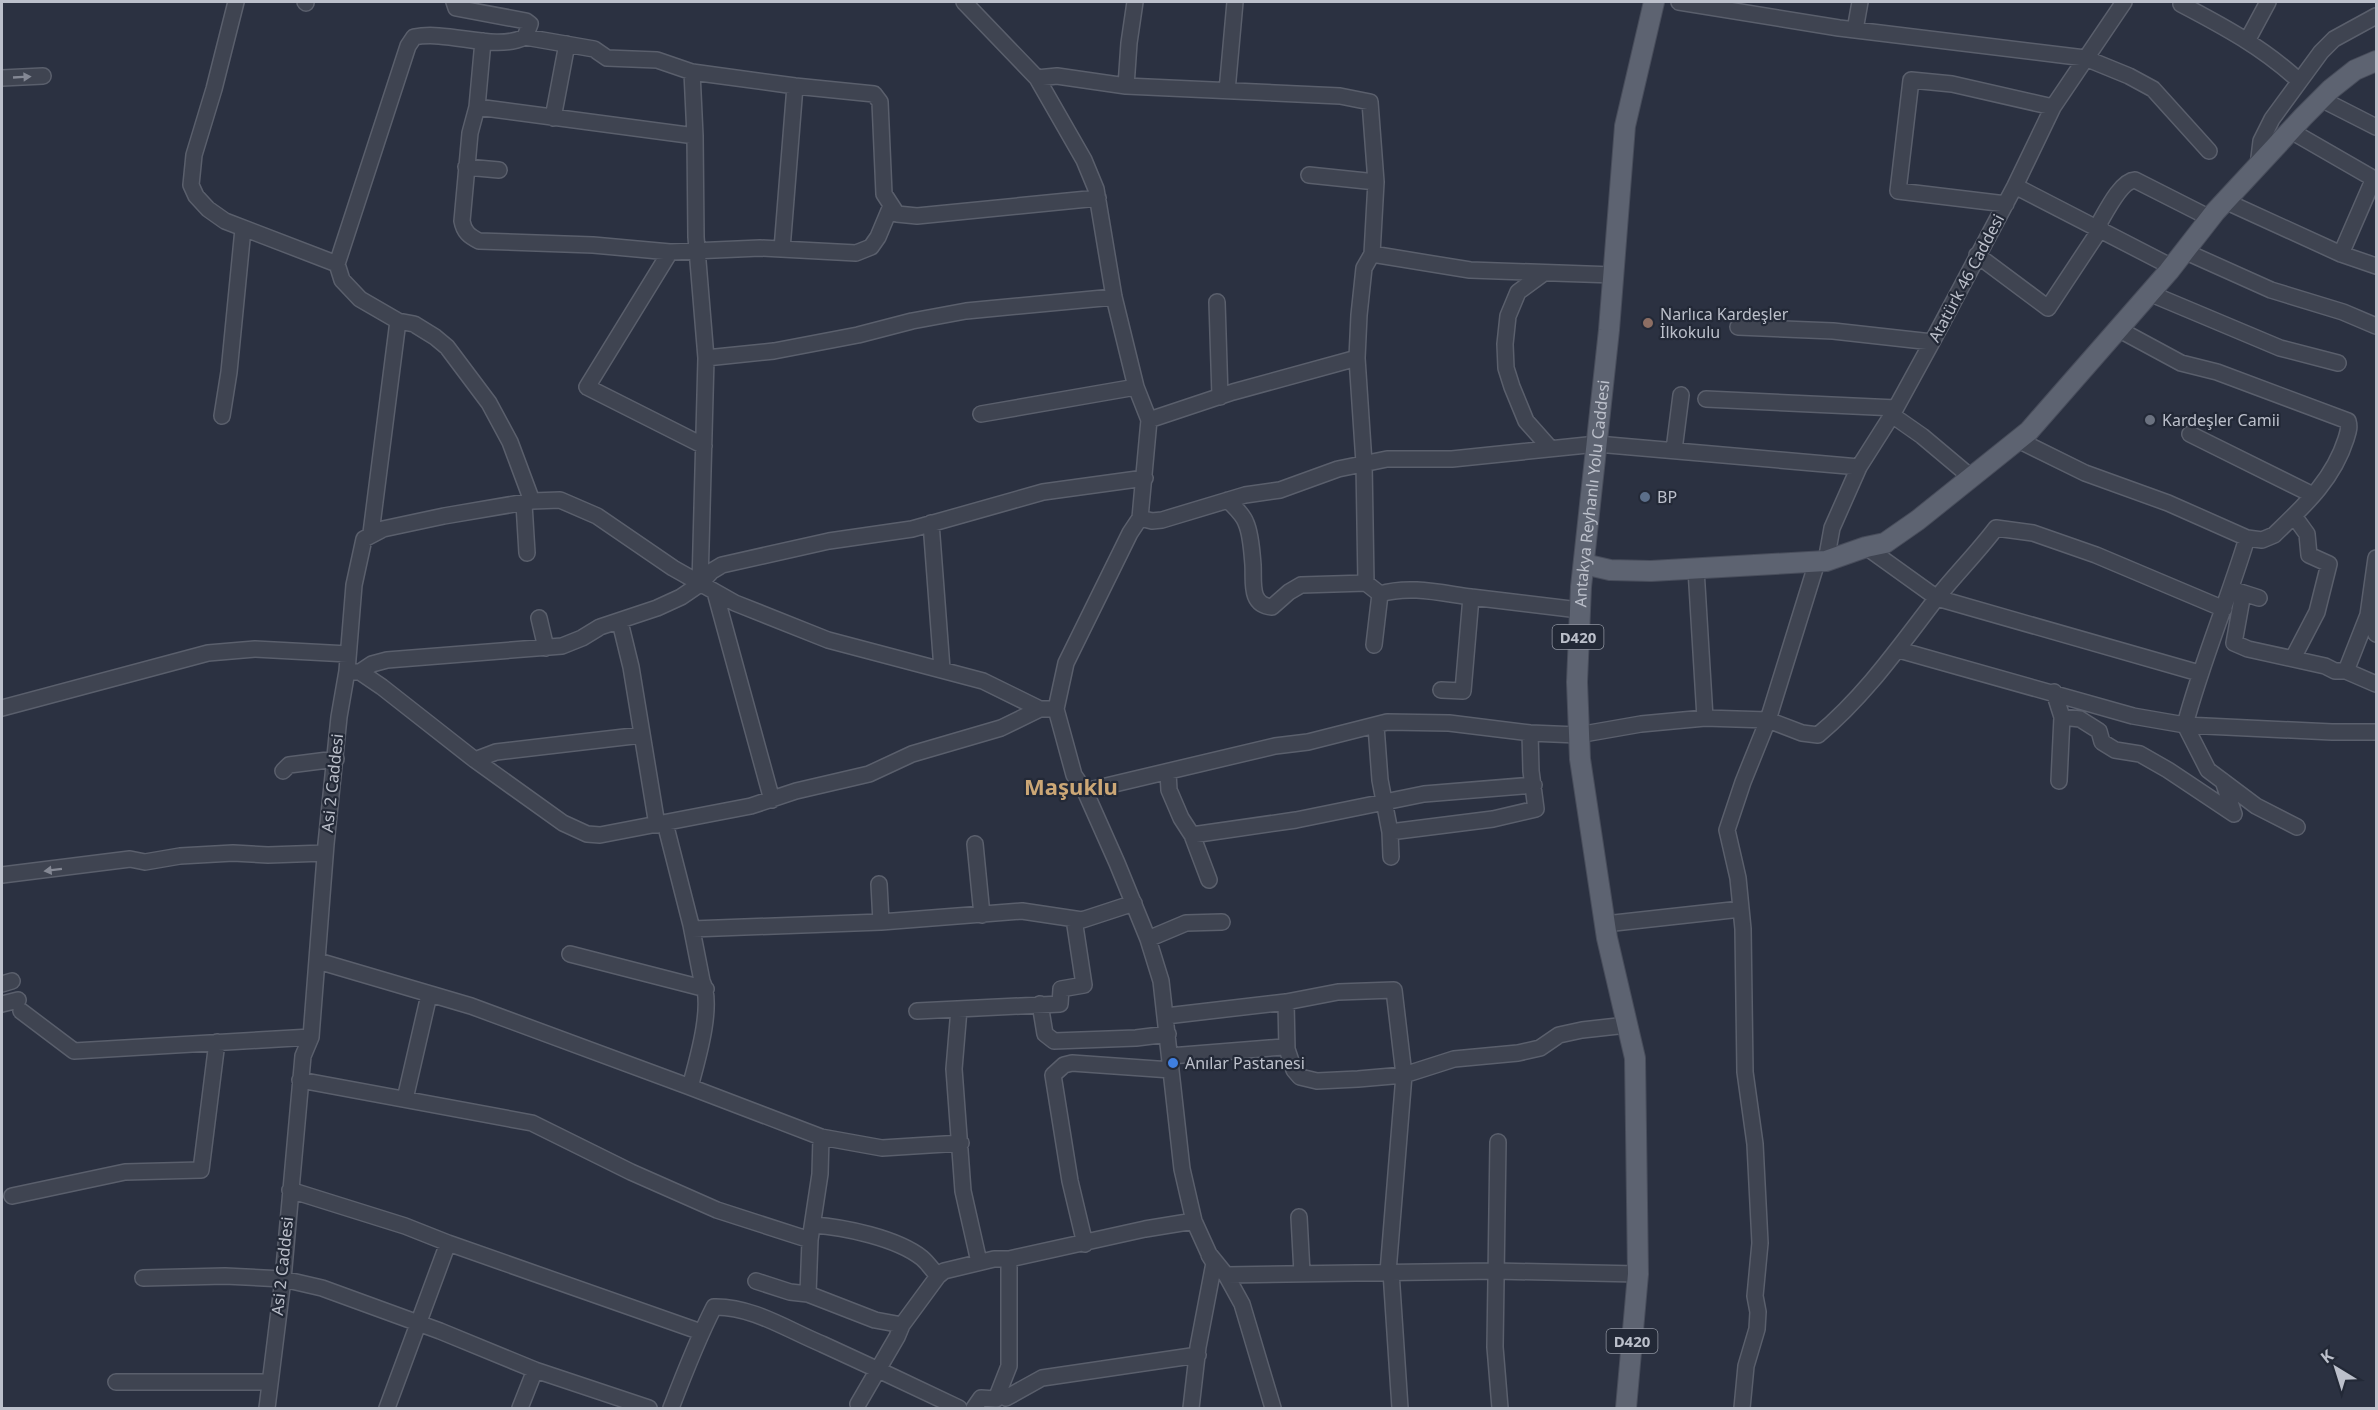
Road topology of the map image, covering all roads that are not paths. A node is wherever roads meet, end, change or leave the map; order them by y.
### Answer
1 (236, 2) edge
2 (454, 2) edge
3 (964, 2) edge
4 (1135, 2) edge
5 (1235, 2) edge
6 (1654, 2) edge
7 (1679, 2) edge
8 (1860, 2) edge
9 (2124, 2) edge
10 (2268, 2) edge
11 (2181, 4) dead end
12 (2376, 16) edge
13 (1855, 30) junction
14 (525, 37) junction
15 (483, 41) junction
16 (2247, 41) junction
17 (567, 44) junction
18 (2085, 58) junction
19 (2376, 61) edge
20 (692, 72) junction
21 (43, 76) dead end
22 (2, 78) edge
23 (1037, 78) junction
24 (2299, 81) junction
25 (795, 86) junction
26 (1126, 86) junction
27 (1227, 91) junction
28 (2321, 99) junction
29 (2053, 106) junction
30 (477, 107) junction
31 (553, 118) junction
32 (2376, 127) edge
33 (2291, 130) junction
34 (695, 136) junction
35 (2209, 151) dead end
36 (466, 166) junction
37 (2258, 166) junction
38 (498, 170) dead end
39 (1309, 175) dead end
40 (2375, 179) edge
41 (1376, 182) junction
42 (2015, 186) junction
43 (1098, 198) junction
44 (2225, 201) junction
45 (2006, 204) junction
46 (891, 206) junction
47 (2210, 218) junction
48 (2099, 228) junction
49 (243, 229) junction
50 (782, 249) junction
51 (670, 252) junction
52 (698, 252) junction
53 (1372, 254) junction
54 (2341, 254) junction
55 (1977, 255) junction
56 (2178, 259) junction
57 (337, 264) junction
58 (2376, 265) edge
59 (1544, 273) junction
60 (1614, 275) junction
61 (2149, 293) junction
62 (1114, 297) junction
63 (1217, 302) dead end
64 (398, 321) junction
65 (2376, 326) edge
66 (1738, 327) dead end
67 (2118, 329) junction
68 (1932, 342) junction
69 (706, 358) junction
70 (1357, 358) junction
71 (2338, 363) dead end
72 (1136, 387) junction
73 (1681, 395) dead end
74 (1220, 397) junction
75 (1706, 399) dead end
76 (1894, 411) junction
77 (981, 414) dead end
78 (222, 416) dead end
79 (1149, 420) junction
80 (2190, 434) dead end
81 (2018, 440) junction
82 (1598, 444) junction
83 (704, 446) junction
84 (1550, 448) junction
85 (1674, 450) junction
86 (1364, 464) junction
87 (1859, 467) junction
88 (1145, 478) junction
89 (1972, 478) junction
90 (2313, 495) junction
91 (1228, 500) junction
92 (528, 503) junction
93 (2294, 516) junction
94 (1140, 518) junction
95 (931, 523) junction
96 (371, 533) junction
97 (2247, 538) junction
98 (1866, 547) junction
99 (527, 553) dead end
100 (2376, 558) edge
101 (1822, 562) junction
102 (1584, 564) junction
103 (1696, 569) junction
104 (1366, 583) junction
105 (700, 584) junction
106 (2237, 591) junction
107 (715, 592) junction
108 (1380, 594) junction
109 (1471, 597) junction
110 (1937, 598) junction
111 (2259, 598) dead end
112 (2224, 609) junction
113 (1579, 610) junction
114 (2368, 615) junction
115 (539, 618) dead end
116 (620, 622) junction
117 (2376, 634) edge
118 (1374, 645) dead end
119 (546, 648) junction
120 (1899, 650) junction
121 (348, 654) junction
122 (2293, 658) junction
123 (942, 669) junction
124 (2346, 671) junction
125 (354, 672) junction
126 (2199, 673) junction
127 (2376, 684) edge
128 (1441, 690) dead end
129 (2054, 692) junction
130 (2, 708) edge
131 (1040, 709) junction
132 (1056, 709) junction
133 (2062, 717) junction
134 (1705, 718) junction
135 (1768, 720) junction
136 (2185, 725) junction
137 (1376, 726) junction
138 (2376, 732) edge
139 (1530, 733) junction
140 (642, 735) junction
141 (1578, 735) junction
142 (336, 759) junction
143 (475, 760) junction
144 (283, 771) dead end
145 (1168, 772) junction
146 (2059, 781) dead end
147 (2223, 781) junction
148 (1534, 785) junction
149 (1085, 791) junction
150 (772, 800) junction
151 (1383, 801) junction
152 (661, 824) junction
153 (2297, 826) dead end
154 (1390, 832) junction
155 (1192, 835) junction
156 (975, 844) dead end
157 (325, 853) junction
158 (1391, 856) dead end
159 (2, 875) edge
160 (1209, 880) dead end
161 (879, 884) dead end
162 (1134, 903) junction
163 (1741, 909) junction
164 (982, 915) junction
165 (1074, 919) junction
166 (881, 921) junction
167 (1222, 922) dead end
168 (1605, 924) junction
169 (692, 929) junction
170 (1148, 939) junction
171 (570, 954) dead end
172 (318, 961) junction
173 (706, 989) junction
174 (429, 994) junction
175 (1286, 1002) junction
176 (2, 1004) edge
177 (1040, 1004) junction
178 (959, 1009) junction
179 (917, 1011) dead end
180 (1166, 1016) junction
181 (1627, 1025) junction
182 (1168, 1035) junction
183 (310, 1036) junction
184 (217, 1042) junction
185 (1287, 1048) junction
186 (1171, 1063) junction
187 (1404, 1076) junction
188 (300, 1080) junction
189 (690, 1087) junction
190 (405, 1099) junction
191 (821, 1137) junction
192 (1498, 1142) dead end
193 (961, 1143) junction
194 (290, 1190) junction
195 (12, 1196) dead end
196 (1299, 1217) dead end
197 (1194, 1221) junction
198 (813, 1225) junction
199 (810, 1240) junction
200 (448, 1243) junction
201 (1085, 1244) junction
202 (1209, 1254) junction
203 (1009, 1259) junction
204 (979, 1262) junction
205 (1495, 1271) junction
206 (1390, 1272) junction
207 (1302, 1273) junction
208 (1638, 1274) junction
209 (1226, 1275) junction
210 (938, 1276) junction
211 (143, 1278) dead end
212 (283, 1279) junction
213 (756, 1281) dead end
214 (808, 1294) junction
215 (418, 1323) junction
216 (902, 1324) junction
217 (701, 1332) junction
218 (1198, 1355) junction
219 (878, 1368) junction
220 (536, 1370) junction
221 (116, 1382) dead end
222 (270, 1382) junction
223 (1004, 1402) edge
224 (858, 1404) dead end
225 (267, 1408) edge
226 (387, 1408) edge
227 (520, 1408) edge
228 (649, 1408) edge
229 (671, 1408) edge
230 (959, 1408) edge
231 (974, 1408) edge
232 (1191, 1408) edge
233 (1272, 1408) edge
234 (1400, 1408) edge
235 (1500, 1408) edge
236 (1626, 1408) edge
237 (1742, 1408) edge

1 - 49 street
2 - 14 street
3 - 23 street
4 - 26 street
5 - 27 street
6 - 60 main road, Antakya Reyhanlı Yolu Caddesi / D420
7 - 13 street
8 - 13 street
9 - 18 street, Atatürk 46 Caddesi
10 - 16 street
11 - 16 street
12 - 24 street
13 - 18 street
14 - 15 street
14 - 17 street
15 - 30 street
15 - 57 street
16 - 24 street
17 - 20 street
17 - 31 street
18 - 29 street, Atatürk 46 Caddesi
18 - 35 street
19 - 28 main road
20 - 25 street
20 - 34 street
22 -> 21 street
23 - 26 street
23 - 43 street
24 - 37 street
25 - 46 street
25 - 50 street
26 - 27 street
27 - 41 street
28 - 32 street
28 - 33 main road
29 - 42 street, Atatürk 46 Caddesi
29 - 45 street
30 - 31 street
30 - 36 street
31 - 34 street
33 - 37 main road
33 - 40 street
34 - 52 street
36 - 38 street
36 - 51 street
37 - 44 main road
39 - 41 street
40 - 54 street
41 - 53 street
42 - 45 street, Atatürk 46 Caddesi
42 - 48 street
43 - 46 street
43 - 62 street
44 - 47 main road
44 - 54 street
45 - 55 street, Atatürk 46 Caddesi
46 - 50 street
47 - 48 street
47 - 56 main road
48 - 55 street
48 - 56 street
49 - 57 street
49 - 78 street
50 - 52 street
51 - 52 street
51 - 83 street
52 - 69 street
53 - 59 street
53 - 70 street
54 - 58 street
55 - 68 street, Atatürk 46 Caddesi
56 - 61 main road
56 - 65 street
57 - 64 street
59 - 60 street
59 - 84 street
60 - 82 main road, Antakya Reyhanlı Yolu Caddesi / D420
61 - 67 main road
61 - 71 street
62 - 69 street
62 - 72 street
63 - 74 street
64 - 92 street
64 - 96 street, Asi 2 Caddesi
66 - 68 street
67 - 81 main road
67 - 90 street
68 - 76 street, Atatürk 46 Caddesi
69 - 83 street
70 - 74 street
70 - 86 street
72 - 77 street
72 - 79 street
73 - 85 street
74 - 79 street
75 - 76 street
76 - 87 street, Atatürk 46 Caddesi
76 - 89 street
79 - 88 street
80 - 90 street
81 - 89 main road
81 - 97 street
82 - 84 street
82 - 85 street
82 - 102 main road, Antakya Reyhanlı Yolu Caddesi / D420
83 - 105 street
84 - 86 street
85 - 87 street
86 - 91 street
86 - 104 street
87 - 101 street, Atatürk 46 Caddesi
88 - 94 street
88 - 95 street
89 - 98 main road
90 - 93 street
91 - 94 street
91 - 104 street
92 - 96 street
92 - 99 street
92 - 105 street
93 - 97 street
93 - 122 street
94 - 132 street
95 - 105 street
95 - 123 street
96 - 121 street, Asi 2 Caddesi
97 - 106 street
98 - 101 main road
98 - 110 street
100 - 114 street
101 - 103 main road
101 - 135 street, Atatürk 46 Caddesi
102 - 103 main road
102 - 113 main road, Antakya Reyhanlı Yolu Caddesi / D420
103 - 134 street
104 - 108 street
105 - 107 street
105 - 116 street
106 - 111 street
106 - 112 street
106 - 122 street
107 - 123 street
107 - 150 street
108 - 109 street
108 - 118 street
109 - 113 street
109 - 128 street
110 - 112 street
110 - 120 street
110 - 126 street
112 - 126 street
113 - 141 main road, Antakya Reyhanlı Yolu Caddesi / D420
114 - 117 street
114 - 124 street
115 - 119 street
116 - 119 street
116 - 140 street
119 - 125 street
120 - 129 street
120 - 135 street
121 - 125 street, Asi 2 Caddesi
121 - 130 street
122 - 124 street
123 - 131 street
124 - 127 street
125 - 142 street, Asi 2 Caddesi
125 - 143 street
126 - 136 street
129 - 133 street
129 - 136 street
131 - 132 street
131 - 150 street
132 - 149 street
133 - 146 street
133 - 147 street
134 - 135 street
134 - 141 street
135 - 163 street, Atatürk 46 Caddesi
136 - 138 street
136 - 147 street
137 - 139 street
137 - 145 street
137 - 151 street
139 - 141 street
139 - 148 street
140 - 143 street
140 - 152 street
141 - 168 main road, Antakya Reyhanlı Yolu Caddesi / D420
142 - 144 street
142 - 157 street, Asi 2 Caddesi
143 - 152 street
145 - 149 street
145 - 155 street
147 - 153 street
148 - 151 street
148 - 154 street
149 - 162 street
150 - 152 street
151 - 154 street
151 - 155 street
152 - 169 street
154 - 158 street
155 - 160 street
156 - 164 street
157 -> 159 street
157 - 172 street, Asi 2 Caddesi
161 - 166 street
162 - 165 street
162 - 170 street
163 - 168 street
163 - 237 street, Atatürk 46 Caddesi
164 - 165 street
164 - 166 street
165 - 177 street
166 - 169 street
167 - 170 street
168 - 181 main road, Antakya Reyhanlı Yolu Caddesi / D420
169 - 173 street
170 - 180 street
171 - 173 street
172 - 174 street
172 - 183 street, Asi 2 Caddesi
173 - 189 street
174 - 189 street
174 - 190 street
175 - 180 street
175 - 185 street
175 - 187 street
176 - 184 street
177 - 178 street
177 - 182 street
178 - 179 street
178 - 193 street
180 - 182 street
181 - 187 street
181 - 208 main road, Antakya Reyhanlı Yolu Caddesi / D420
182 - 186 street
183 - 184 street
183 - 188 street, Asi 2 Caddesi
184 - 195 street
185 - 186 street
185 - 187 street
186 - 197 street
186 - 201 street
187 - 206 street
188 - 190 street
188 - 194 street, Asi 2 Caddesi
189 - 191 street
190 - 199 street
191 - 193 street
191 - 198 street
192 - 205 street
193 - 204 street
194 - 200 street
194 - 212 street, Asi 2 Caddesi
196 - 207 street
197 - 201 street
197 - 202 street
198 - 199 street
198 - 210 street
199 - 214 street
200 - 215 street
200 - 217 street
201 - 203 street
202 - 209 street
202 - 218 street
203 - 204 street
203 - 223 street
204 - 210 street
205 - 206 street
205 - 208 street
205 - 235 street
206 - 207 street
206 - 234 street
207 - 209 street
208 - 236 main road, D420
209 - 233 street
210 - 216 street
211 - 212 street
212 - 215 street
212 - 222 street, Asi 2 Caddesi
213 - 214 street
214 - 216 street
215 - 220 street
215 - 226 street
216 - 219 street
217 - 219 street
217 - 229 street
218 - 223 street
218 - 232 street
219 - 224 street
219 - 230 street
220 - 227 street
220 - 228 street
221 - 222 street
222 - 225 street, Asi 2 Caddesi
223 - 231 street

